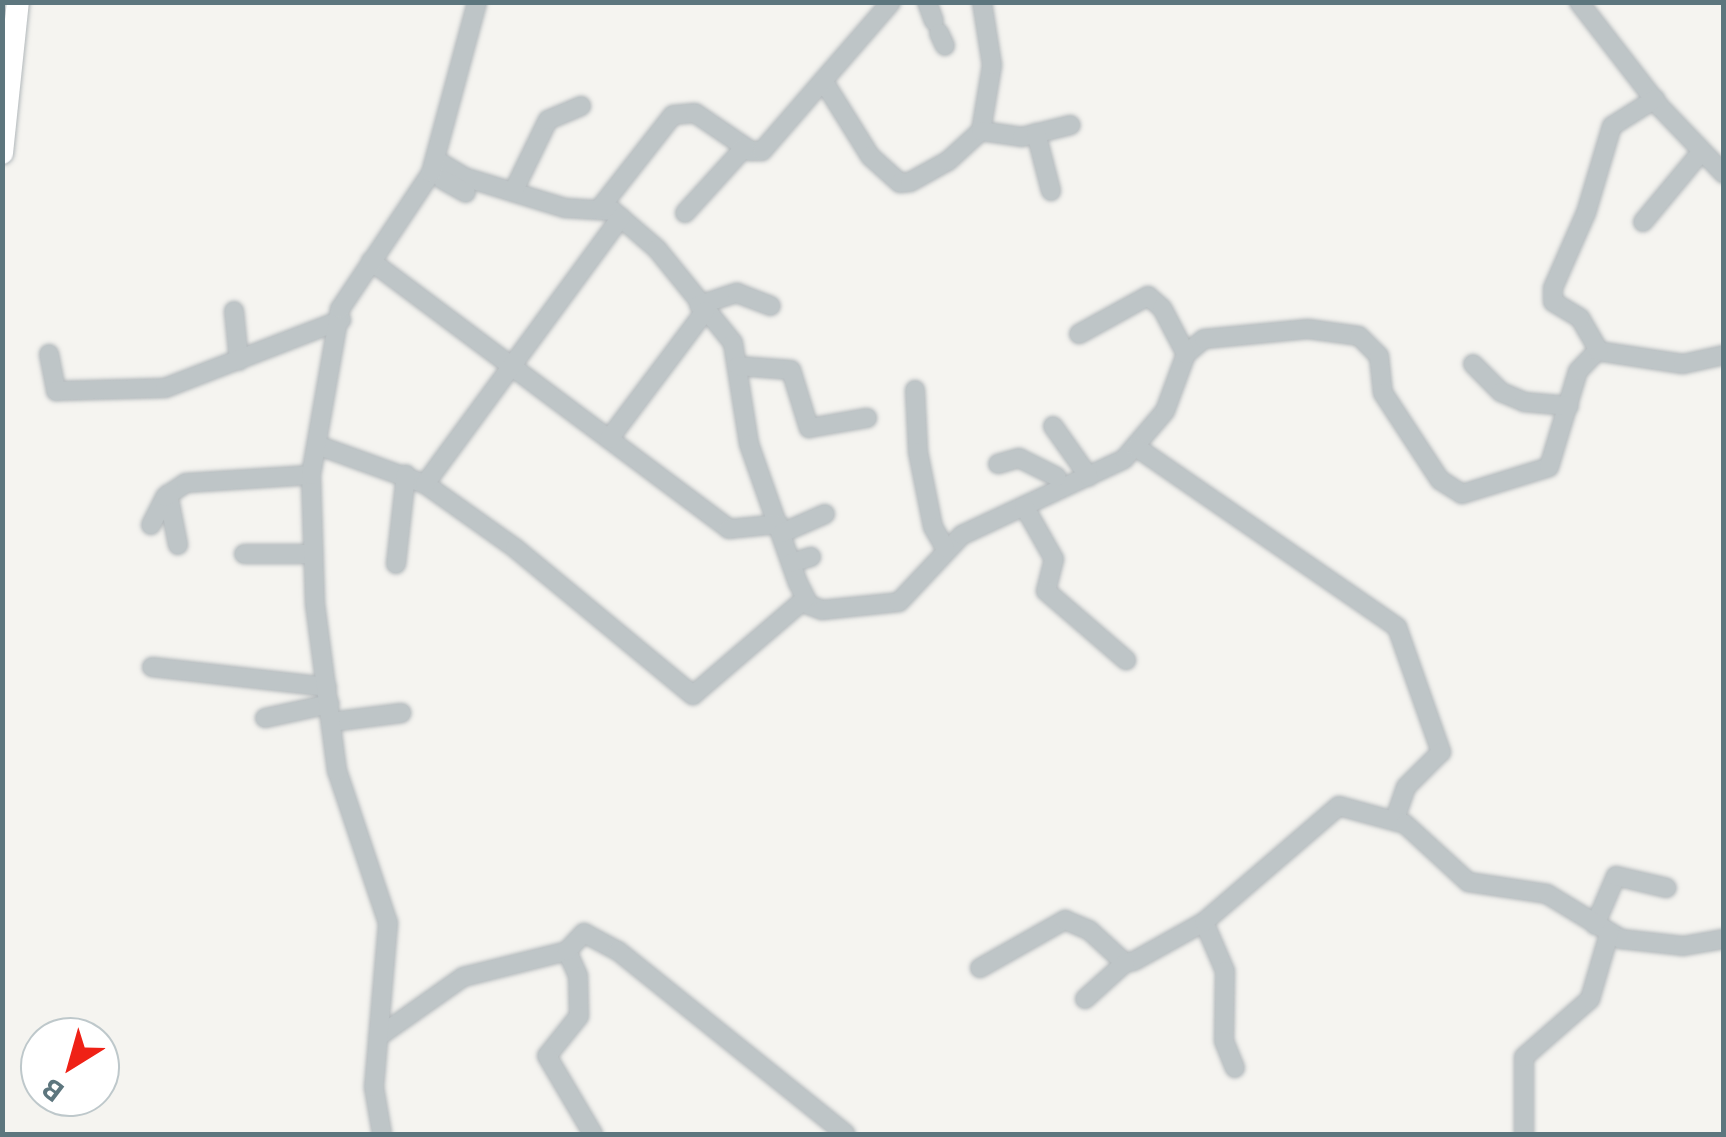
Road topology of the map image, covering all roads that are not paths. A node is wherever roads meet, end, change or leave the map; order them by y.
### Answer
1 (18, 2) edge
2 (478, 2) edge
3 (892, 2) edge
4 (927, 2) edge
5 (982, 2) edge
6 (1579, 2) edge
7 (939, 33) dead end
8 (6, 75) edge
9 (824, 82) junction
10 (1655, 100) junction
11 (581, 106) dead end
12 (1070, 125) dead end
13 (981, 131) junction
14 (1036, 134) junction
15 (745, 147) junction
16 (1702, 151) junction
17 (2, 152) edge
18 (436, 172) junction
19 (1724, 174) edge
20 (513, 192) junction
21 (1051, 192) dead end
22 (466, 193) dead end
23 (600, 208) junction
24 (685, 213) dead end
25 (622, 217) junction
26 (1643, 222) dead end
27 (371, 261) junction
28 (771, 306) dead end
29 (702, 308) junction
30 (234, 312) dead end
31 (341, 320) junction
32 (1079, 334) dead end
33 (1599, 351) junction
34 (49, 354) dead end
35 (1186, 354) junction
36 (1724, 355) edge
37 (239, 361) junction
38 (1473, 364) dead end
39 (512, 366) junction
40 (738, 366) junction
41 (916, 390) dead end
42 (1569, 406) junction
43 (867, 418) dead end
44 (1053, 426) dead end
45 (609, 439) junction
46 (317, 446) junction
47 (1136, 447) junction
48 (998, 464) dead end
49 (310, 474) junction
50 (406, 475) junction
51 (1089, 477) junction
52 (425, 484) junction
53 (1062, 484) junction
54 (168, 494) junction
55 (1024, 506) junction
56 (825, 514) dead end
57 (150, 526) dead end
58 (781, 528) junction
59 (178, 546) dead end
60 (945, 548) junction
61 (244, 554) dead end
62 (311, 554) junction
63 (811, 557) dead end
64 (792, 563) junction
65 (396, 564) dead end
66 (805, 599) junction
67 (1126, 660) dead end
68 (152, 667) dead end
69 (329, 704) junction
70 (401, 713) dead end
71 (265, 718) dead end
72 (1396, 819) junction
73 (1667, 888) dead end
74 (1204, 922) junction
75 (1602, 929) junction
76 (1724, 939) edge
77 (567, 951) junction
78 (1125, 963) junction
79 (980, 968) dead end
80 (1085, 999) dead end
81 (378, 1037) junction
82 (1235, 1068) dead end
83 (382, 1134) edge
84 (593, 1134) edge
85 (846, 1134) edge
86 (1524, 1134) edge

1 - 8 main road
2 - 18 street
3 - 9 street
4 - 7 street
5 - 13 street
6 - 10 street
8 - 17 main road
9 - 13 street
9 - 15 street
10 - 16 street
10 - 33 street
11 - 20 street
12 - 14 street
13 - 14 street
14 - 21 street
15 - 23 street
15 - 24 street
16 - 19 street
16 - 26 street
18 - 20 street
18 - 22 street
18 - 27 street
20 - 23 street
23 - 25 street
25 - 29 street
25 - 39 street
27 - 31 street
27 - 39 street
28 - 29 street
29 - 40 street
29 - 45 street
30 - 37 street
31 - 37 street
31 - 46 street
32 - 35 street
33 - 36 street
33 - 42 street
34 - 37 street
35 - 42 street
35 - 47 street
38 - 42 street
39 - 45 street
39 - 52 street
40 - 43 street
40 - 58 street
41 - 60 street
44 - 51 street
45 - 58 street
46 - 49 street
46 - 50 street
47 - 51 street
47 - 72 street
48 - 53 street
49 - 54 street
49 - 62 street
50 - 52 street
50 - 65 street
51 - 53 street
52 - 66 street
53 - 55 street
54 - 57 street
54 - 59 street
55 - 60 street
55 - 67 street
56 - 58 street
58 - 64 street
60 - 66 street
61 - 62 street
62 - 69 street
63 - 64 street
64 - 66 street
68 - 69 street
69 - 70 street
69 - 71 street
69 - 81 street
72 - 74 street
72 - 75 street
73 - 75 street
74 - 78 street
74 - 82 street
75 - 76 street
75 - 86 street
77 - 81 street
77 - 84 street
77 - 85 street
78 - 79 street
78 - 80 street
81 - 83 street

